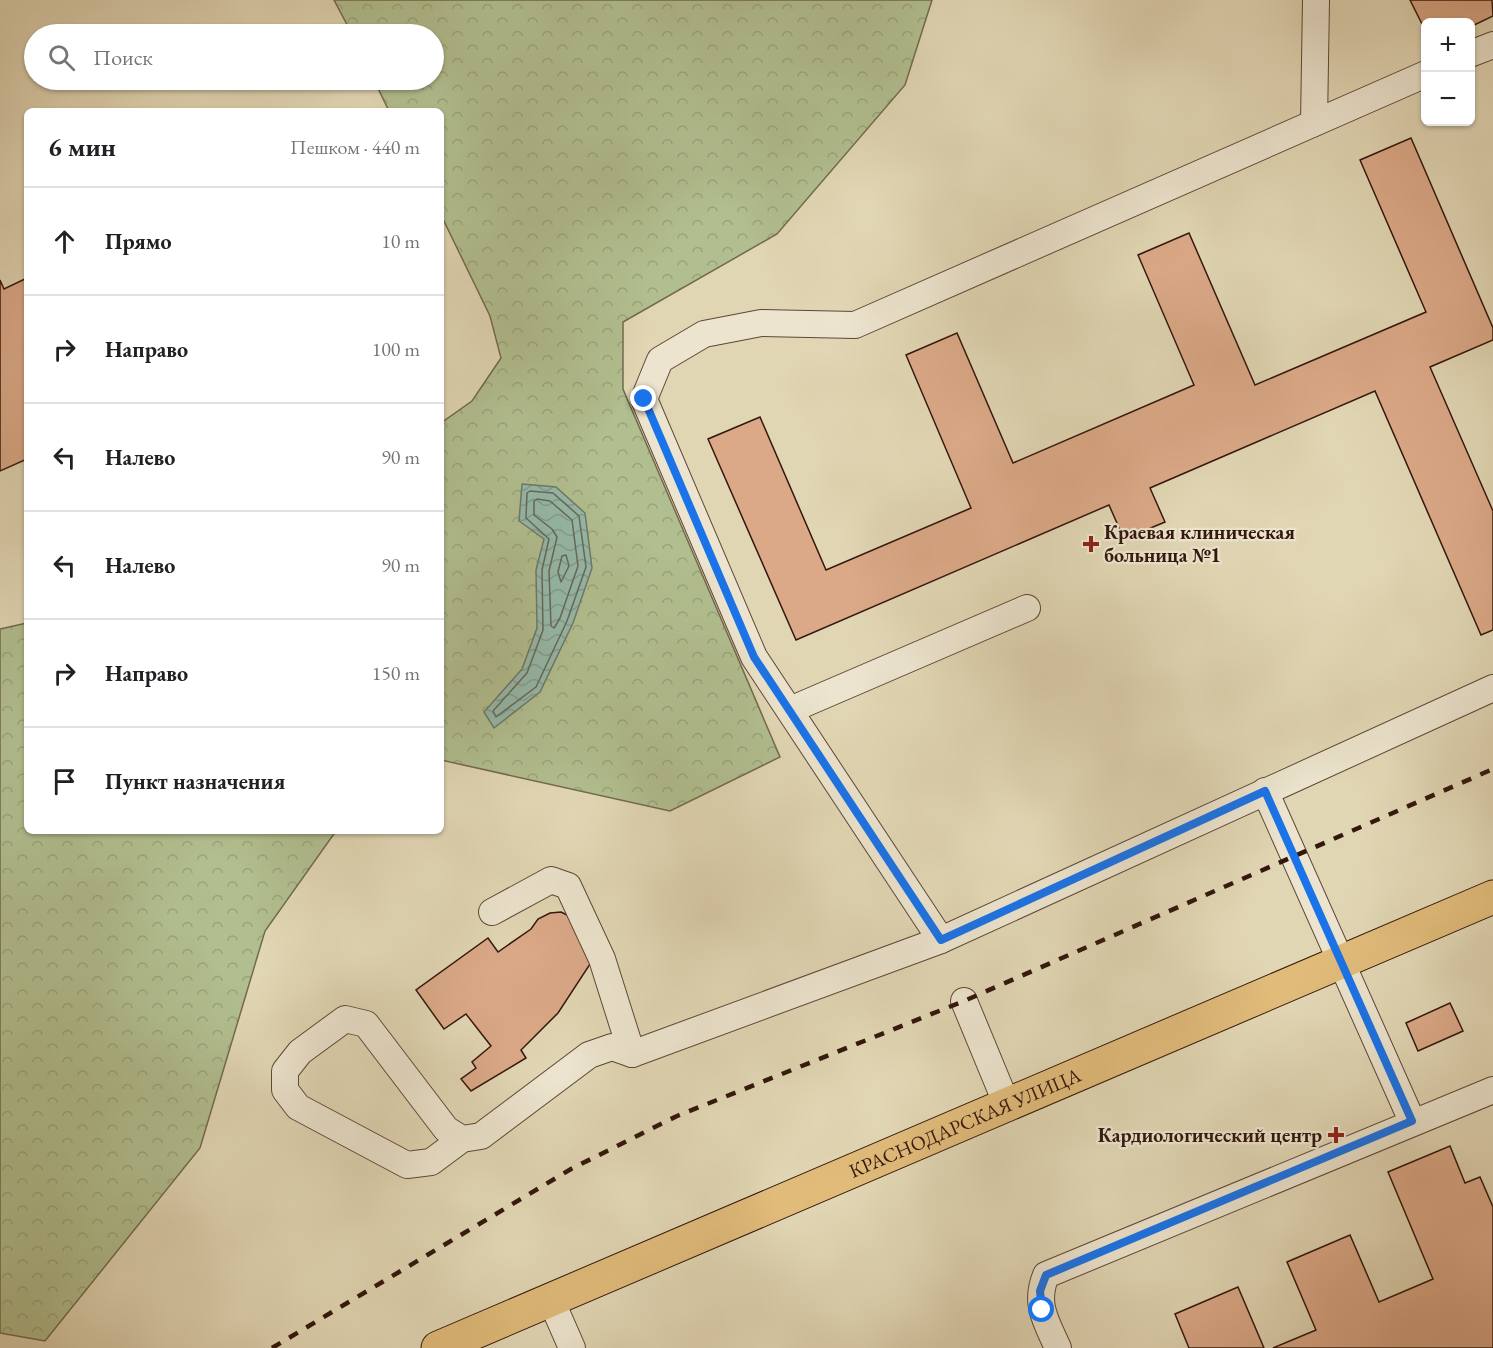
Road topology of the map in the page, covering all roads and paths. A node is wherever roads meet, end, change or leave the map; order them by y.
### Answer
1 (1316, 0) edge
2 (1493, 45) edge
3 (1475, 52) edge
4 (1421, 76) edge
5 (1314, 123) junction
6 (1027, 608) dead end
7 (1493, 688) edge
8 (790, 710) junction
9 (1265, 791) junction
10 (1493, 897) edge
11 (492, 912) dead end
12 (941, 940) junction
13 (1341, 962) junction
14 (964, 1001) dead end
15 (632, 1054) junction
16 (1493, 1090) edge
17 (1007, 1105) junction
18 (1412, 1121) junction
19 (462, 1139) junction
20 (551, 1300) junction
21 (438, 1348) edge
22 (572, 1348) edge
23 (1058, 1348) edge

1 - 5 street
2 - 3 street
4 - 5 street
5 - 8 street
6 - 8 street
7 - 9 street
8 - 12 street
9 - 12 street
9 - 13 street
10 - 13 main road, КРАСНОДАРСКАЯ УЛИЦА
11 - 15 street
12 - 15 street
13 - 17 main road, КРАСНОДАРСКАЯ УЛИЦА
13 - 18 street
14 - 17 street
15 - 19 street
16 - 18 street
17 - 20 main road, КРАСНОДАРСКАЯ УЛИЦА
18 - 23 street
19 - 19 street
20 - 21 main road, КРАСНОДАРСКАЯ УЛИЦА
20 - 22 street

